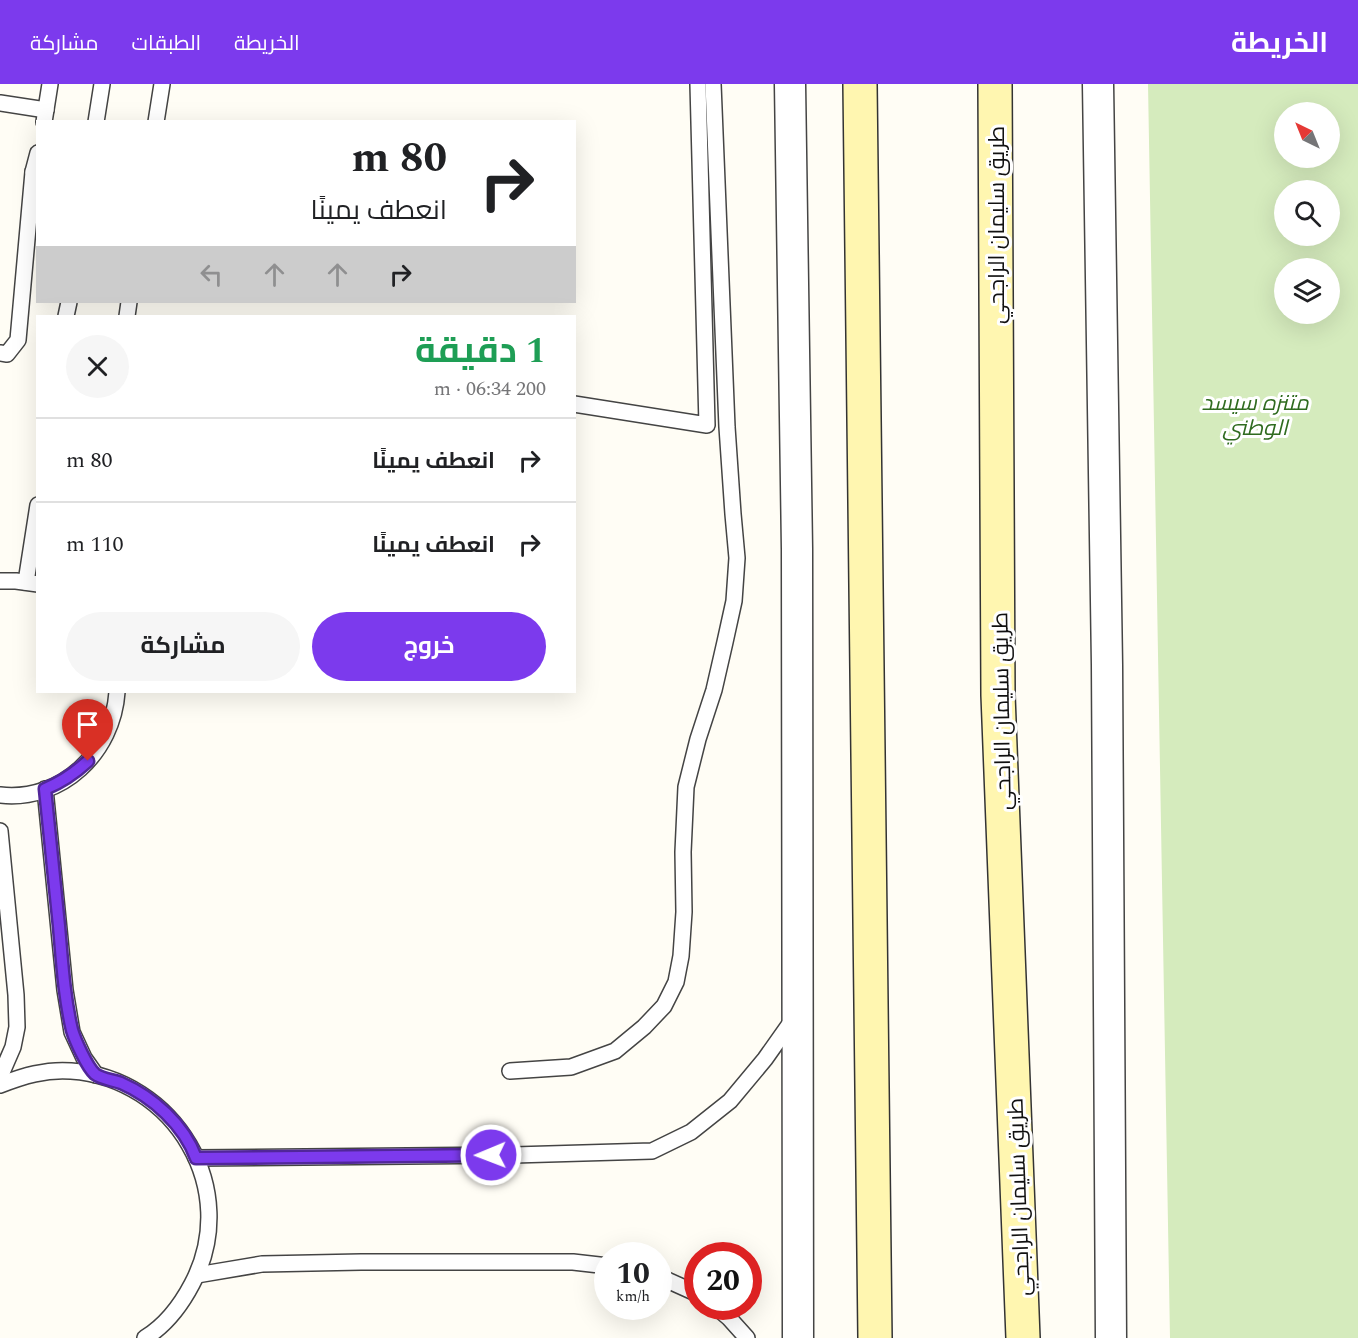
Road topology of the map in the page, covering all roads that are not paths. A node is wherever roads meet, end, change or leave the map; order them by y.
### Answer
1 (50, 84) edge
2 (102, 84) edge
3 (162, 84) edge
4 (698, 84) edge
5 (713, 84) edge
6 (790, 84) edge
7 (860, 84) edge
8 (995, 84) edge
9 (1098, 84) edge
10 (0, 104) edge
11 (45, 116) edge
12 (96, 120) edge
13 (156, 120) edge
14 (35, 172) edge
15 (0, 353) edge
16 (576, 404) edge
17 (36, 532) edge
18 (0, 581) edge
19 (32, 583) edge
20 (117, 693) edge
21 (45, 789) junction
22 (0, 795) edge
23 (0, 831) edge
24 (798, 1013) junction
25 (510, 1071) dead end
26 (96, 1075) junction
27 (0, 1077) edge
28 (0, 1085) edge
29 (196, 1158) junction
30 (594, 1264) edge
31 (197, 1275) junction
32 (731, 1320) edge
33 (145, 1338) edge
34 (747, 1338) edge
35 (798, 1338) edge
36 (875, 1338) edge
37 (1023, 1338) edge
38 (1111, 1338) edge

1 - 11 lane
2 - 12 lane
3 - 13 lane
4 - 16 lane
5 - 25 lane
6 - 24 street
7 - 36 main road
8 - 37 main road, طريق سليمان الراجحي
9 - 38 street
10 - 11 lane
14 - 15 lane
17 - 19 lane
18 - 19 lane
20 - 21 lane
21 - 22 lane
21 - 26 lane
23 - 27 lane
24 - 29 lane
24 - 35 street
26 - 28 lane
26 - 29 lane
29 - 31 lane
30 - 31 lane
31 - 33 lane
32 - 34 lane

